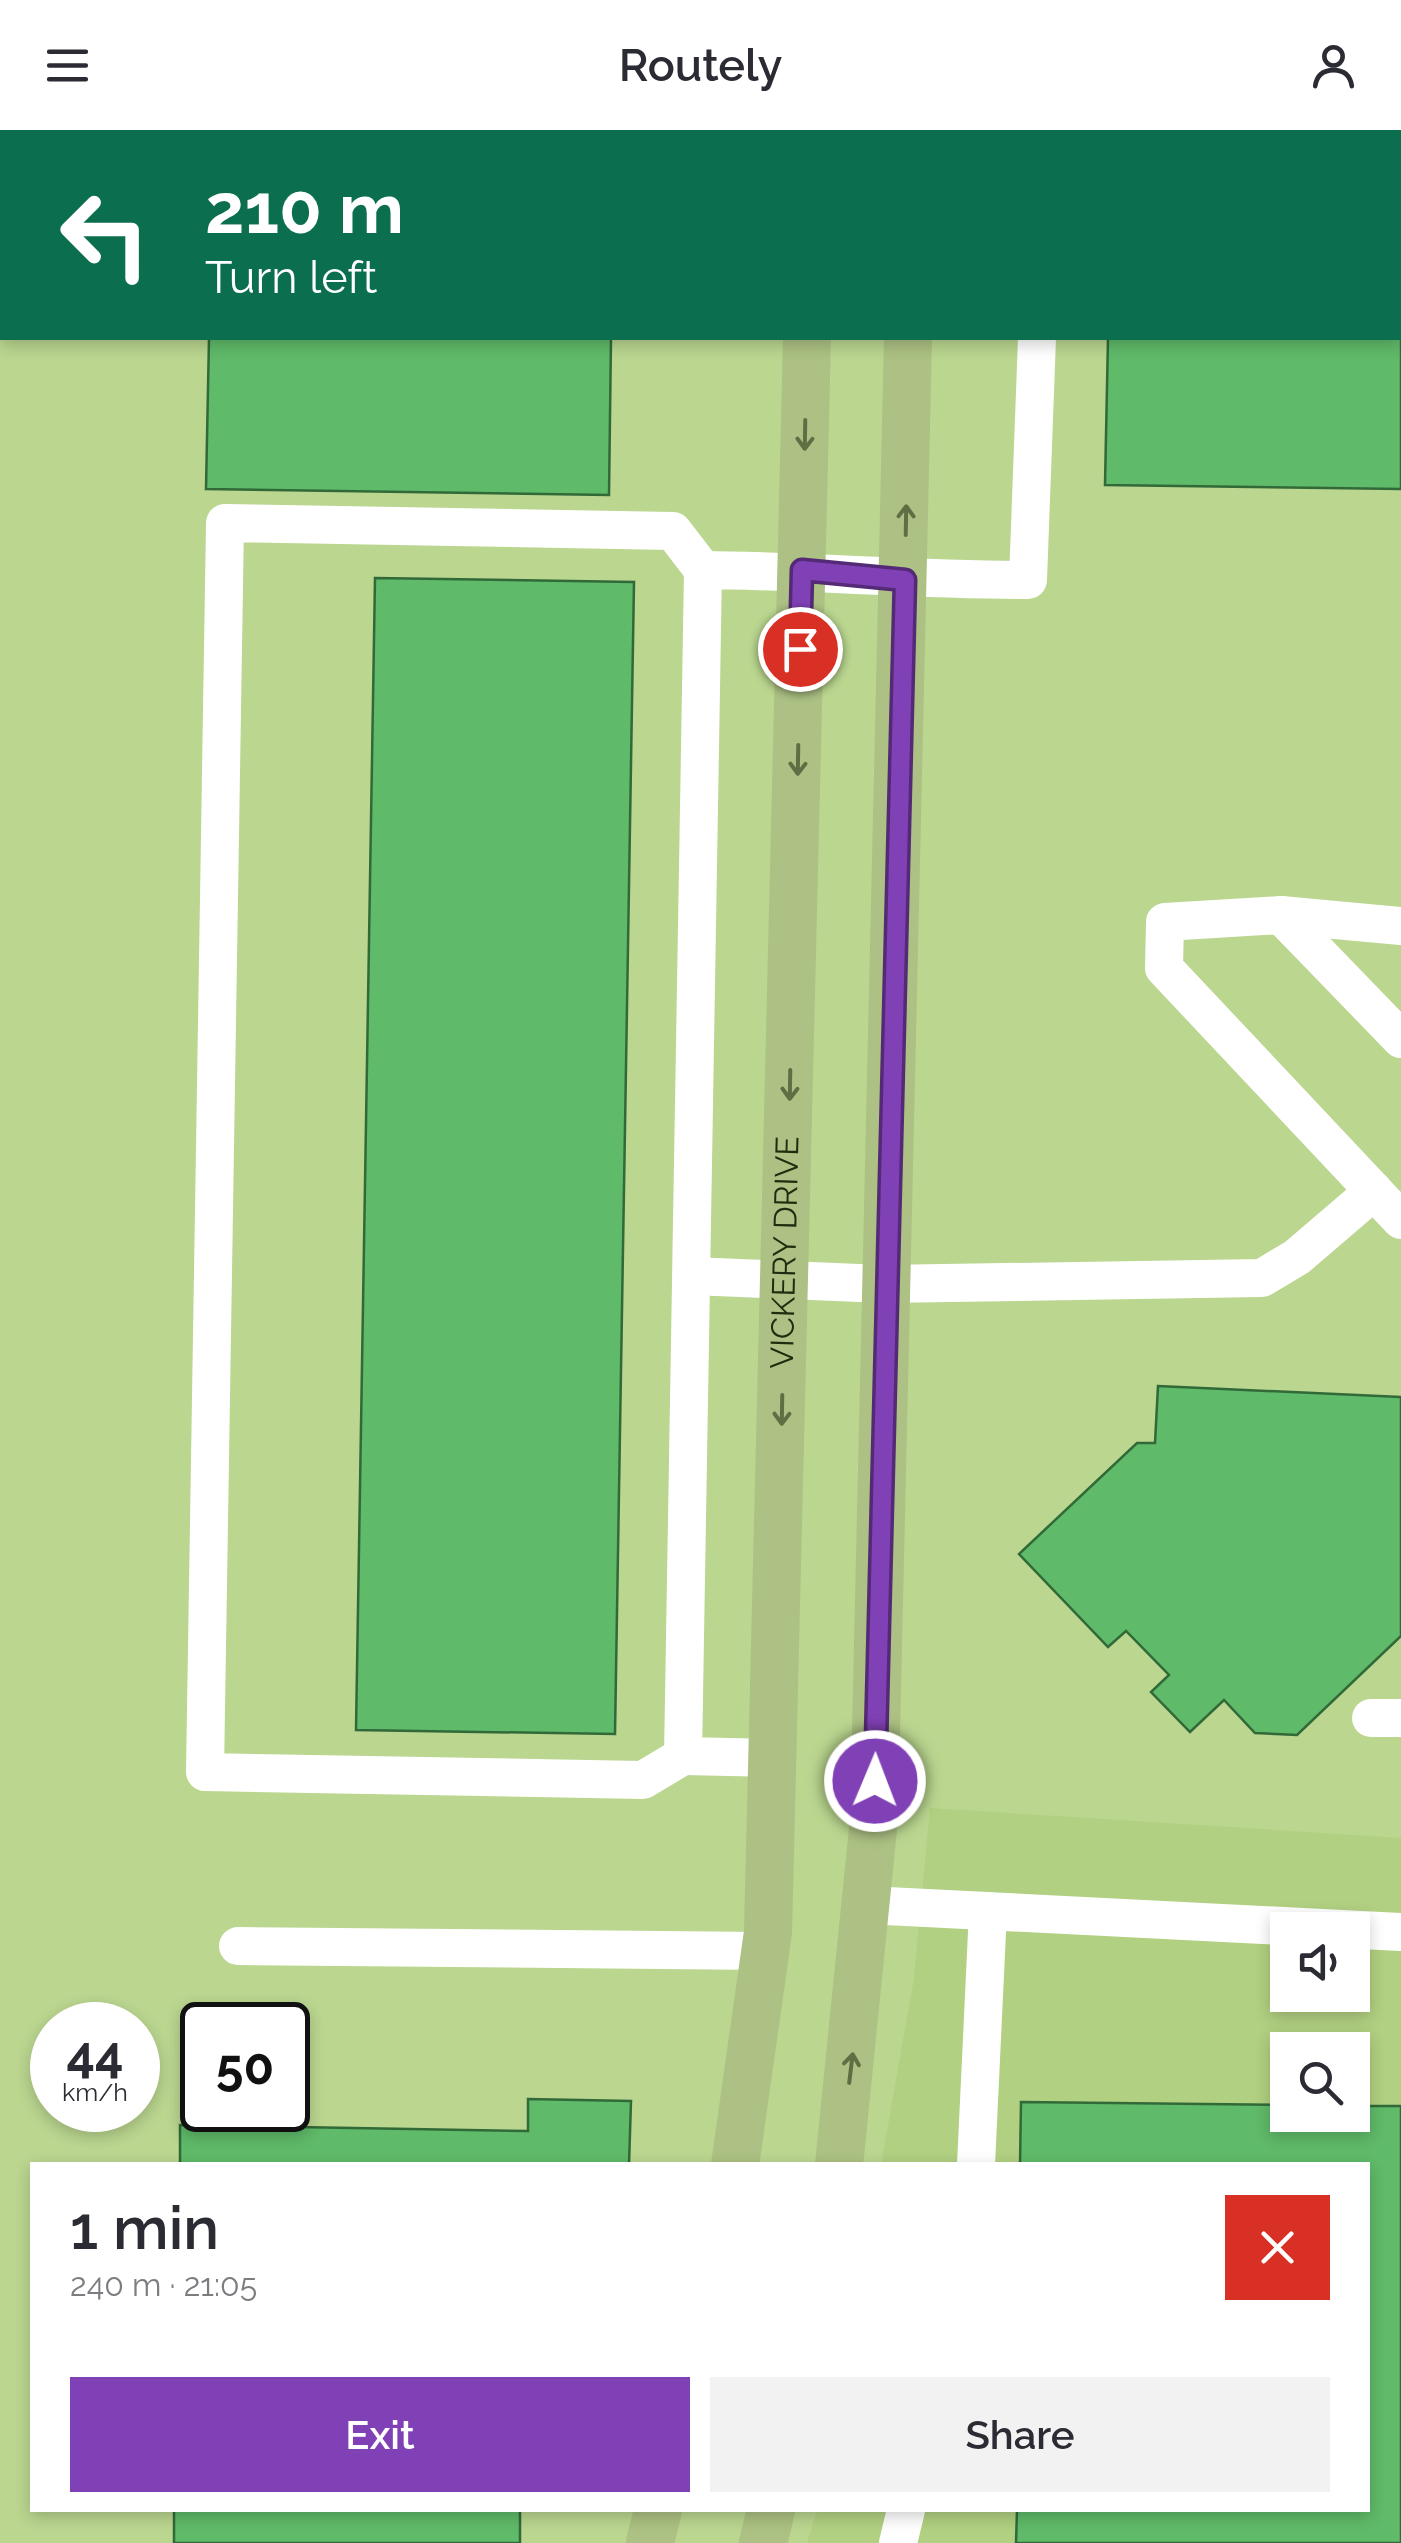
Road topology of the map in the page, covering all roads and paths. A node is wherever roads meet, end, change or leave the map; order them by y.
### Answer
1 (807, 340) edge
2 (908, 340) edge
3 (1037, 340) edge
4 (703, 570) junction
5 (802, 570) junction
6 (905, 580) junction
7 (1282, 915) junction
8 (1401, 926) edge
9 (1401, 1039) edge
10 (1374, 1190) junction
11 (1401, 1220) edge
12 (692, 1276) junction
13 (785, 1279) junction
14 (884, 1284) junction
15 (683, 1756) junction
16 (774, 1758) junction
17 (867, 1905) junction
18 (988, 1911) junction
19 (1401, 1932) edge
20 (238, 1946) dead end
21 (766, 1951) junction
22 (735, 2162) edge
23 (839, 2162) edge
24 (976, 2162) edge
25 (658, 2512) edge
26 (771, 2512) edge
27 (906, 2512) edge
28 (650, 2543) edge
29 (763, 2543) edge
30 (898, 2543) edge

1 -> 5 main road, VICKERY DRIVE
6 -> 2 main road
3 - 6 lane
4 - 5 lane
4 - 12 lane
4 - 15 lane
5 - 6 lane
5 -> 13 main road, VICKERY DRIVE
6 - 14 main road
7 - 8 lane
7 - 9 lane
7 - 10 lane
10 - 11 lane
10 - 14 lane
12 - 13 lane
12 - 15 lane
13 - 14 lane
13 -> 16 main road, VICKERY DRIVE
14 - 17 main road
15 - 16 lane
16 - 21 main road, VICKERY DRIVE
17 - 18 lane
23 -> 17 main road
18 - 19 lane
18 - 24 lane
20 - 21 lane
21 - 22 main road, VICKERY DRIVE
25 - 28 main road
26 - 29 main road
27 - 30 lane

